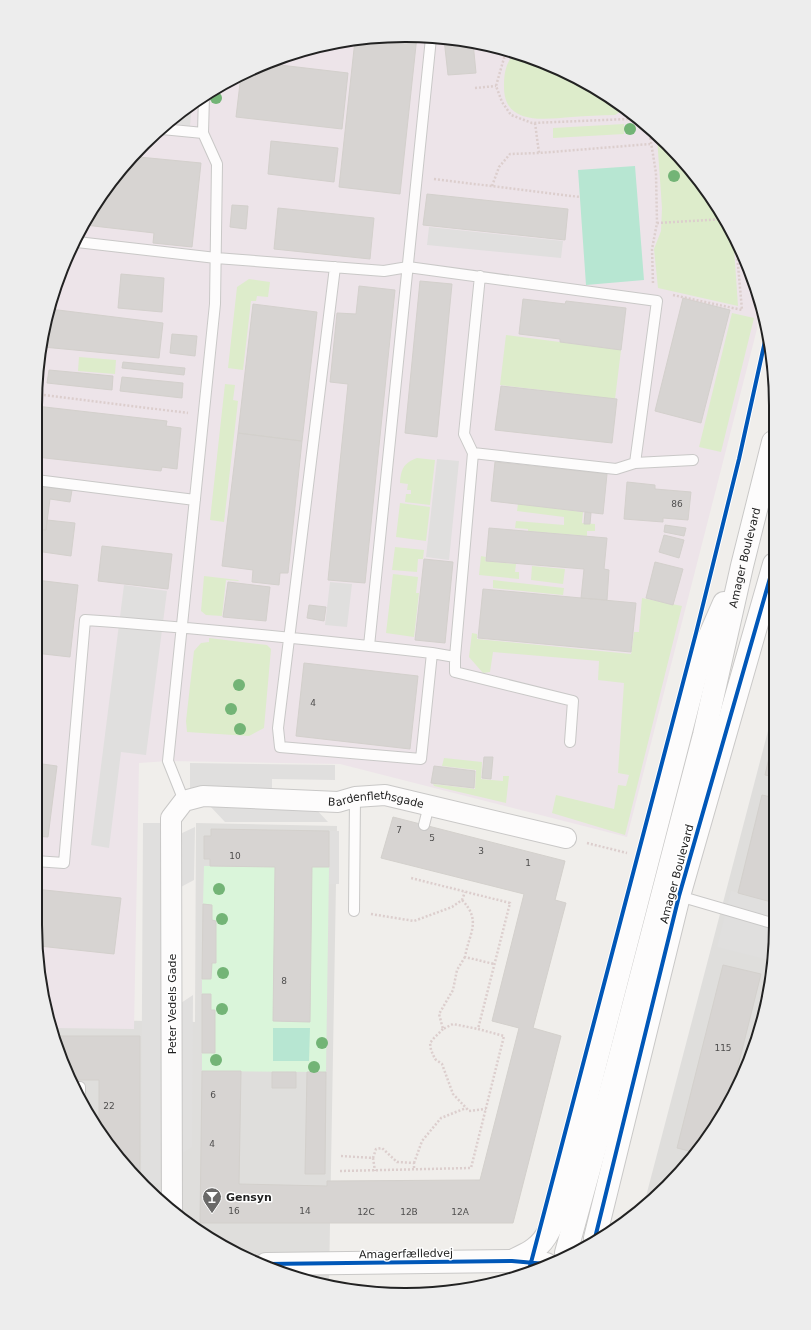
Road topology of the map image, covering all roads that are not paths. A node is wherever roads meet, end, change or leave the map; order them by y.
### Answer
1 (431, 43) edge
2 (204, 103) edge
3 (169, 130) edge
4 (203, 133) junction
5 (80, 242) edge
6 (216, 258) junction
7 (335, 267) junction
8 (408, 267) junction
9 (480, 276) junction
10 (473, 453) junction
11 (769, 458) edge
12 (693, 460) dead end
13 (635, 463) junction
14 (42, 481) edge
15 (195, 500) junction
16 (742, 566) junction
17 (769, 581) edge
18 (182, 626) junction
19 (290, 637) junction
20 (369, 646) junction
21 (432, 653) junction
22 (455, 657) junction
23 (570, 742) dead end
24 (355, 797) junction
25 (184, 801) junction
26 (429, 805) junction
27 (424, 825) dead end
28 (566, 838) road end
29 (42, 862) edge
30 (679, 896) junction
31 (354, 911) road end
32 (769, 922) edge
33 (172, 1203) edge
34 (596, 1234) edge
35 (567, 1251) edge
36 (512, 1261) junction
37 (537, 1263) edge
38 (276, 1264) edge

1 - 8 lane
2 - 4 lane
3 - 4 lane
4 - 6 lane
5 - 6 lane
6 - 7 lane
6 - 15 lane
7 - 8 lane
7 - 19 lane
8 - 9 lane
8 - 20 lane
9 - 10 lane
9 - 13 lane
10 - 13 lane
10 - 22 lane
11 - 16 street, Amager Boulevard
12 - 13 lane
14 - 15 lane
15 - 18 lane
16 - 35 street, Amager Boulevard
16 - 36 street
17 - 30 street, Amager Boulevard
18 - 19 lane
18 - 25 lane
18 - 29 lane
19 - 20 lane
19 - 21 lane
20 - 21 lane
21 - 22 lane
22 - 23 lane
24 - 25 street, Bardenflethsgade
24 - 26 street, Bardenflethsgade
24 - 31 lane
25 - 33 street, Peter Vedels Gade
26 - 27 lane
26 - 28 street, Bardenflethsgade
30 - 32 lane
30 - 34 street, Amager Boulevard
36 - 37 street, Amagerfælledvej
36 - 38 street, Amagerfælledvej

